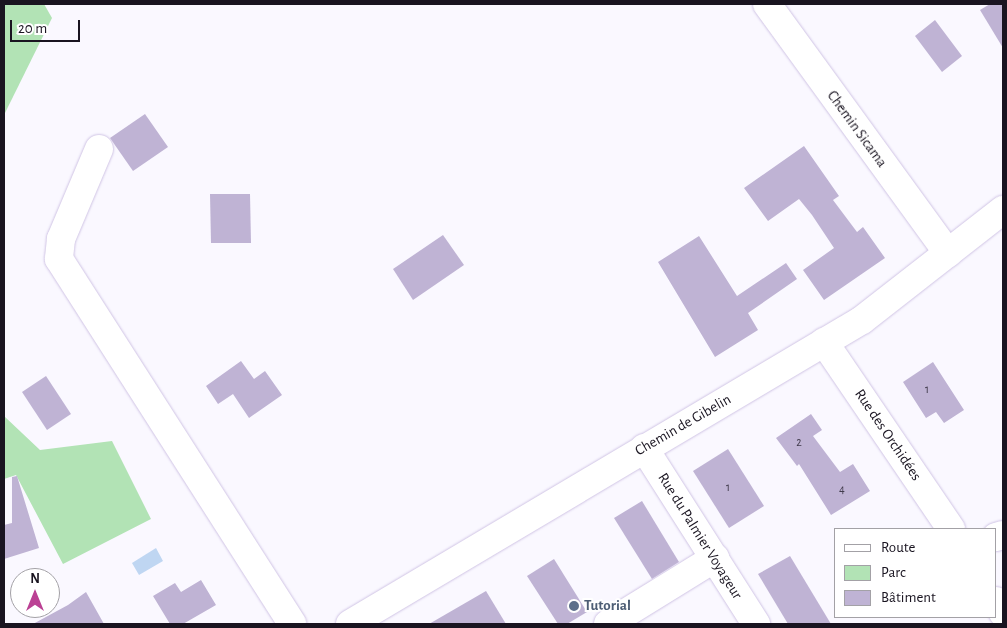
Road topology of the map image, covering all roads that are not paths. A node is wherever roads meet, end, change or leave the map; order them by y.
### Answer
1 (767, 4) edge
2 (98, 149) dead end
3 (1003, 210) edge
4 (948, 253) junction
5 (824, 342) junction
6 (644, 448) junction
7 (950, 528) edge
8 (715, 558) junction
9 (292, 624) edge
10 (350, 624) edge
11 (608, 624) edge
12 (756, 624) edge

1 - 4 street, Chemin Sicama
2 - 9 street
3 - 4 street, Chemin de Gibelin
4 - 5 street, Chemin de Gibelin
5 - 6 street, Chemin de Gibelin
5 - 7 street, Rue des Orchidées
6 - 8 street, Rue du Palmier Voyageur
6 - 10 street, Chemin de Gibelin
8 - 11 street
8 - 12 street, Rue du Palmier Voyageur

